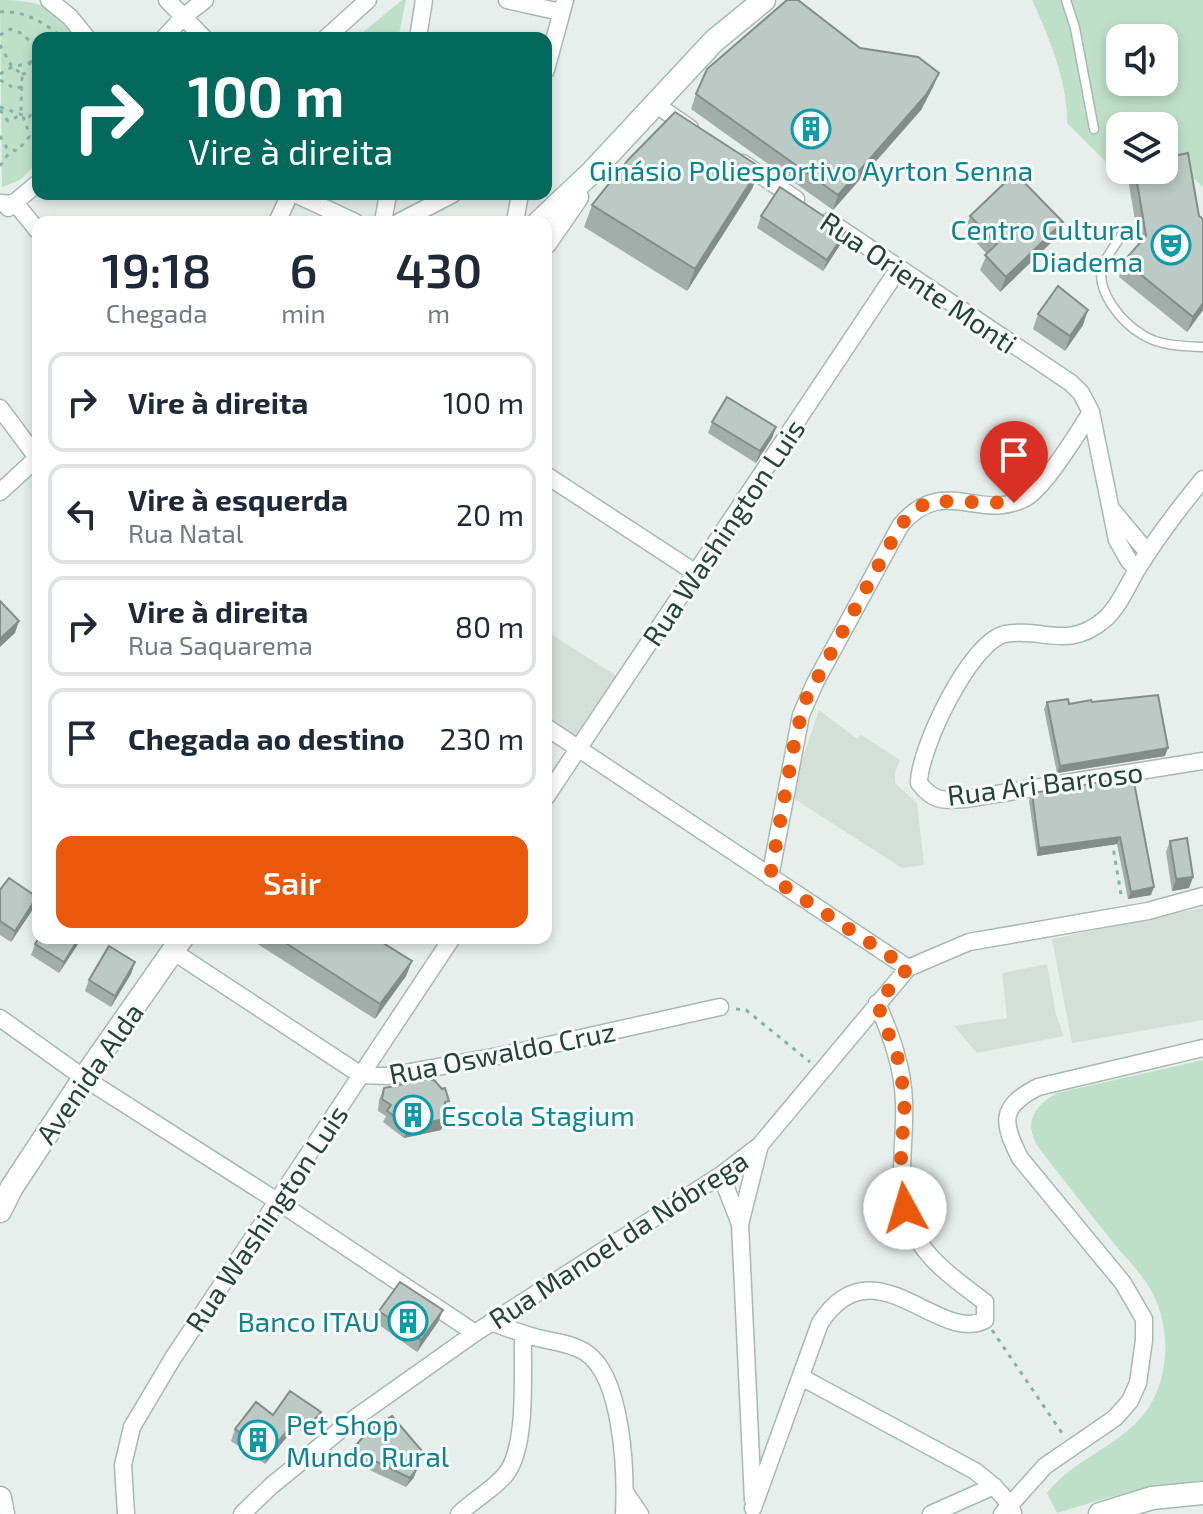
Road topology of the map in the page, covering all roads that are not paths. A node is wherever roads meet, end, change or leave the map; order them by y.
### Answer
1 (49, 0) edge
2 (167, 0) edge
3 (205, 0) edge
4 (368, 0) edge
5 (424, 0) edge
6 (507, 0) edge
7 (764, 0) edge
8 (1066, 0) edge
9 (562, 6) edge
10 (183, 17) junction
11 (82, 32) edge
12 (169, 32) edge
13 (198, 32) edge
14 (333, 32) edge
15 (419, 32) edge
16 (552, 46) edge
17 (655, 104) junction
18 (1094, 129) dead end
19 (592, 172) junction
20 (32, 187) edge
21 (306, 200) edge
22 (441, 200) edge
23 (8, 203) edge
24 (0, 213) edge
25 (342, 216) edge
26 (411, 216) edge
27 (545, 216) edge
28 (32, 225) edge
29 (552, 233) edge
30 (1123, 233) dead end
31 (899, 268) junction
32 (1203, 347) edge
33 (0, 408) edge
34 (1091, 412) junction
35 (32, 450) edge
36 (32, 463) edge
37 (552, 479) edge
38 (1203, 479) edge
39 (1203, 486) edge
40 (0, 492) edge
41 (1113, 510) junction
42 (1148, 553) junction
43 (1137, 569) junction
44 (696, 573) junction
45 (552, 731) edge
46 (578, 748) junction
47 (1203, 761) edge
48 (552, 788) edge
49 (770, 877) junction
50 (1203, 896) edge
51 (448, 944) edge
52 (178, 945) edge
53 (908, 968) junction
54 (877, 1003) junction
55 (720, 1007) road end
56 (0, 1018) edge
57 (1203, 1048) edge
58 (361, 1075) junction
59 (84, 1078) junction
60 (760, 1145) junction
61 (721, 1175) junction
62 (277, 1201) junction
63 (0, 1211) edge
64 (740, 1224) junction
65 (491, 1322) junction
66 (475, 1333) junction
67 (523, 1334) junction
68 (801, 1377) junction
69 (994, 1486) junction
70 (625, 1492) junction
71 (1203, 1493) edge
72 (0, 1498) edge
73 (754, 1511) edge
74 (1009, 1511) edge
75 (3, 1514) edge
76 (126, 1514) edge
77 (243, 1514) edge
78 (459, 1514) edge
79 (624, 1514) edge
80 (640, 1514) edge
81 (931, 1514) edge
82 (1100, 1514) edge

1 - 11 street
2 - 10 street
3 - 10 street
4 - 14 street
5 - 15 street
6 - 9 street
7 - 17 main road
8 - 18 lane
9 - 16 street
10 - 12 street
10 - 13 street
17 - 19 main road
17 - 31 street, Rua Oriente Monti
19 - 27 main road
19 - 29 main road
20 - 23 street
21 - 25 street
22 - 26 street
23 - 24 street
23 - 28 street
30 - 32 lane
31 - 34 street, Rua Oriente Monti
31 - 44 street, Rua Washington Luis
33 - 35 street
34 - 41 street, Rua Oriente Monti
34 - 49 street
36 - 40 street
37 - 44 street
38 - 39 street
38 - 42 street
41 - 42 street, Rua Oriente Monti
41 - 43 street, Rua Oriente Monti
42 - 43 street, Rua Ari Barroso
43 - 47 street, Rua Ari Barroso
44 - 46 street, Rua Washington Luis
45 - 46 street
46 - 48 street, Rua Washington Luis
46 - 49 street
49 - 53 street
50 - 53 street, Rua Manoel da Nóbrega
51 - 58 street, Rua Washington Luis
52 - 58 street, Rua Oswaldo Cruz
52 - 59 main road, Avenida Alda
53 - 54 street, Rua Manoel da Nóbrega
54 - 60 street, Rua Manoel da Nóbrega
54 - 68 street
55 - 58 street, Rua Oswaldo Cruz
56 - 59 street
57 - 74 street
58 - 62 street, Rua Washington Luis
59 - 62 street
59 - 63 main road, Avenida Alda
60 - 61 street, Rua Manoel da Nóbrega
60 - 64 street
61 - 64 street
61 - 65 street, Rua Manoel da Nóbrega
62 - 66 street
62 - 76 street, Rua Washington Luis
64 - 73 street
65 - 66 street, Rua Manoel da Nóbrega
65 - 67 street
66 - 77 street, Rua Manoel da Nóbrega
67 - 70 street
67 - 78 street
68 - 69 street
68 - 73 street
69 - 74 street
69 - 81 street
70 - 79 street
70 - 80 street
71 - 82 main road
72 - 75 main road

